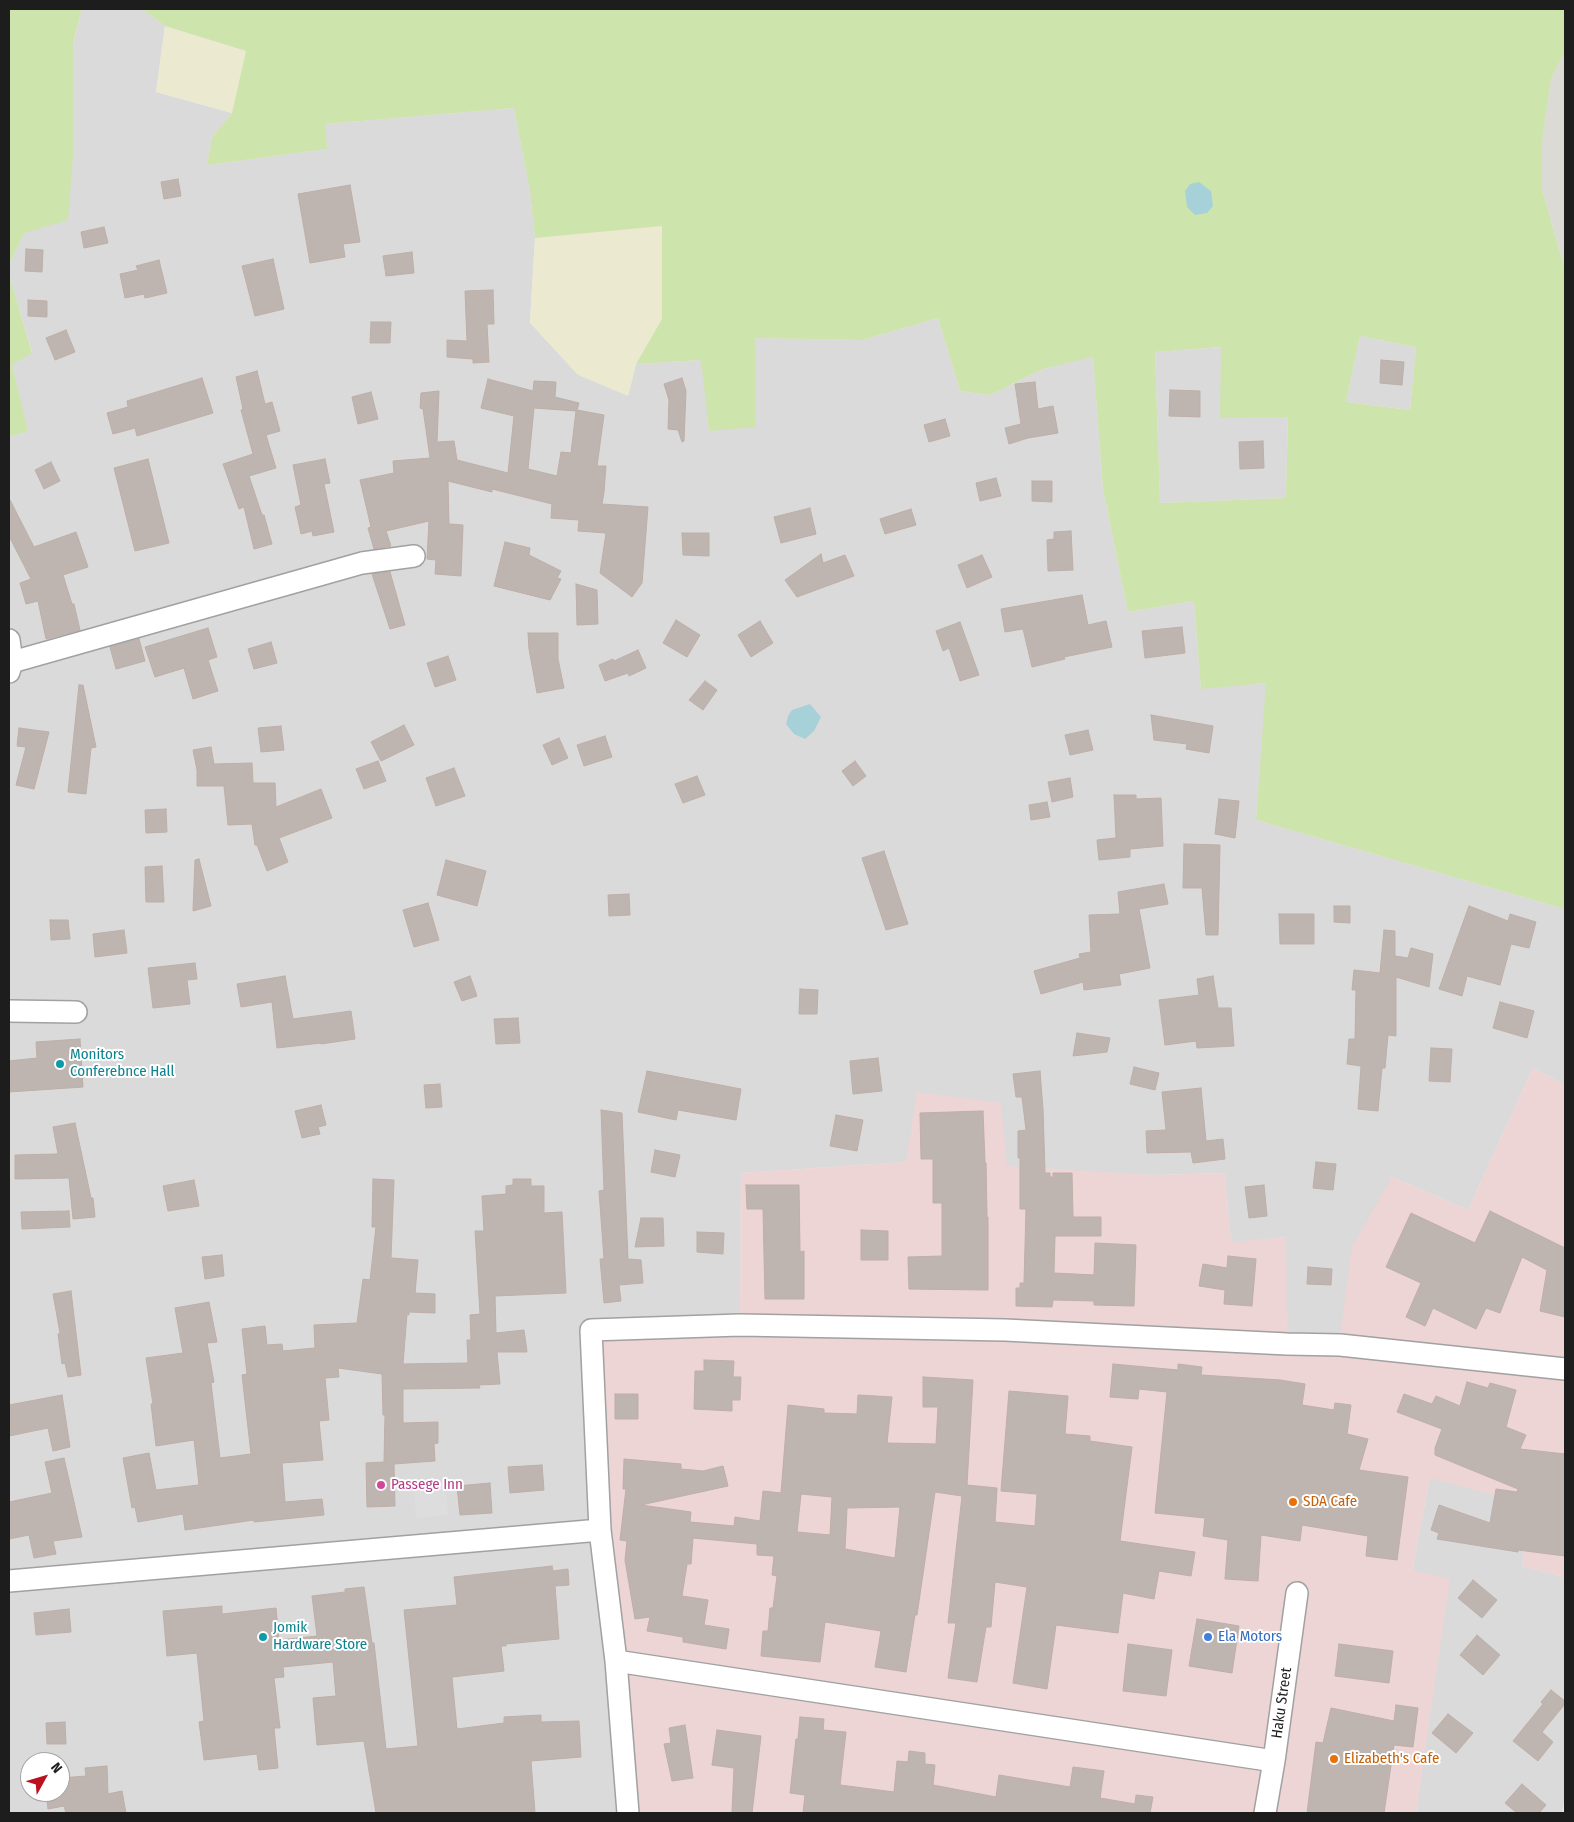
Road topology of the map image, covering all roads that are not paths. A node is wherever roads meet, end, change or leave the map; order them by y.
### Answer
1 (414, 556) dead end
2 (9, 640) edge
3 (10, 667) edge
4 (9, 1011) edge
5 (76, 1012) dead end
6 (1565, 1369) edge
7 (600, 1530) junction
8 (9, 1581) edge
9 (1296, 1593) dead end
10 (616, 1661) junction
11 (1274, 1761) junction
12 (628, 1813) edge
13 (1265, 1813) edge

1 - 3 street
2 - 3 street
4 - 5 street
6 - 7 street
7 - 8 street
7 - 10 street
9 - 11 street, Haku Street
10 - 11 street
10 - 12 street
11 - 13 street, Haku Street

